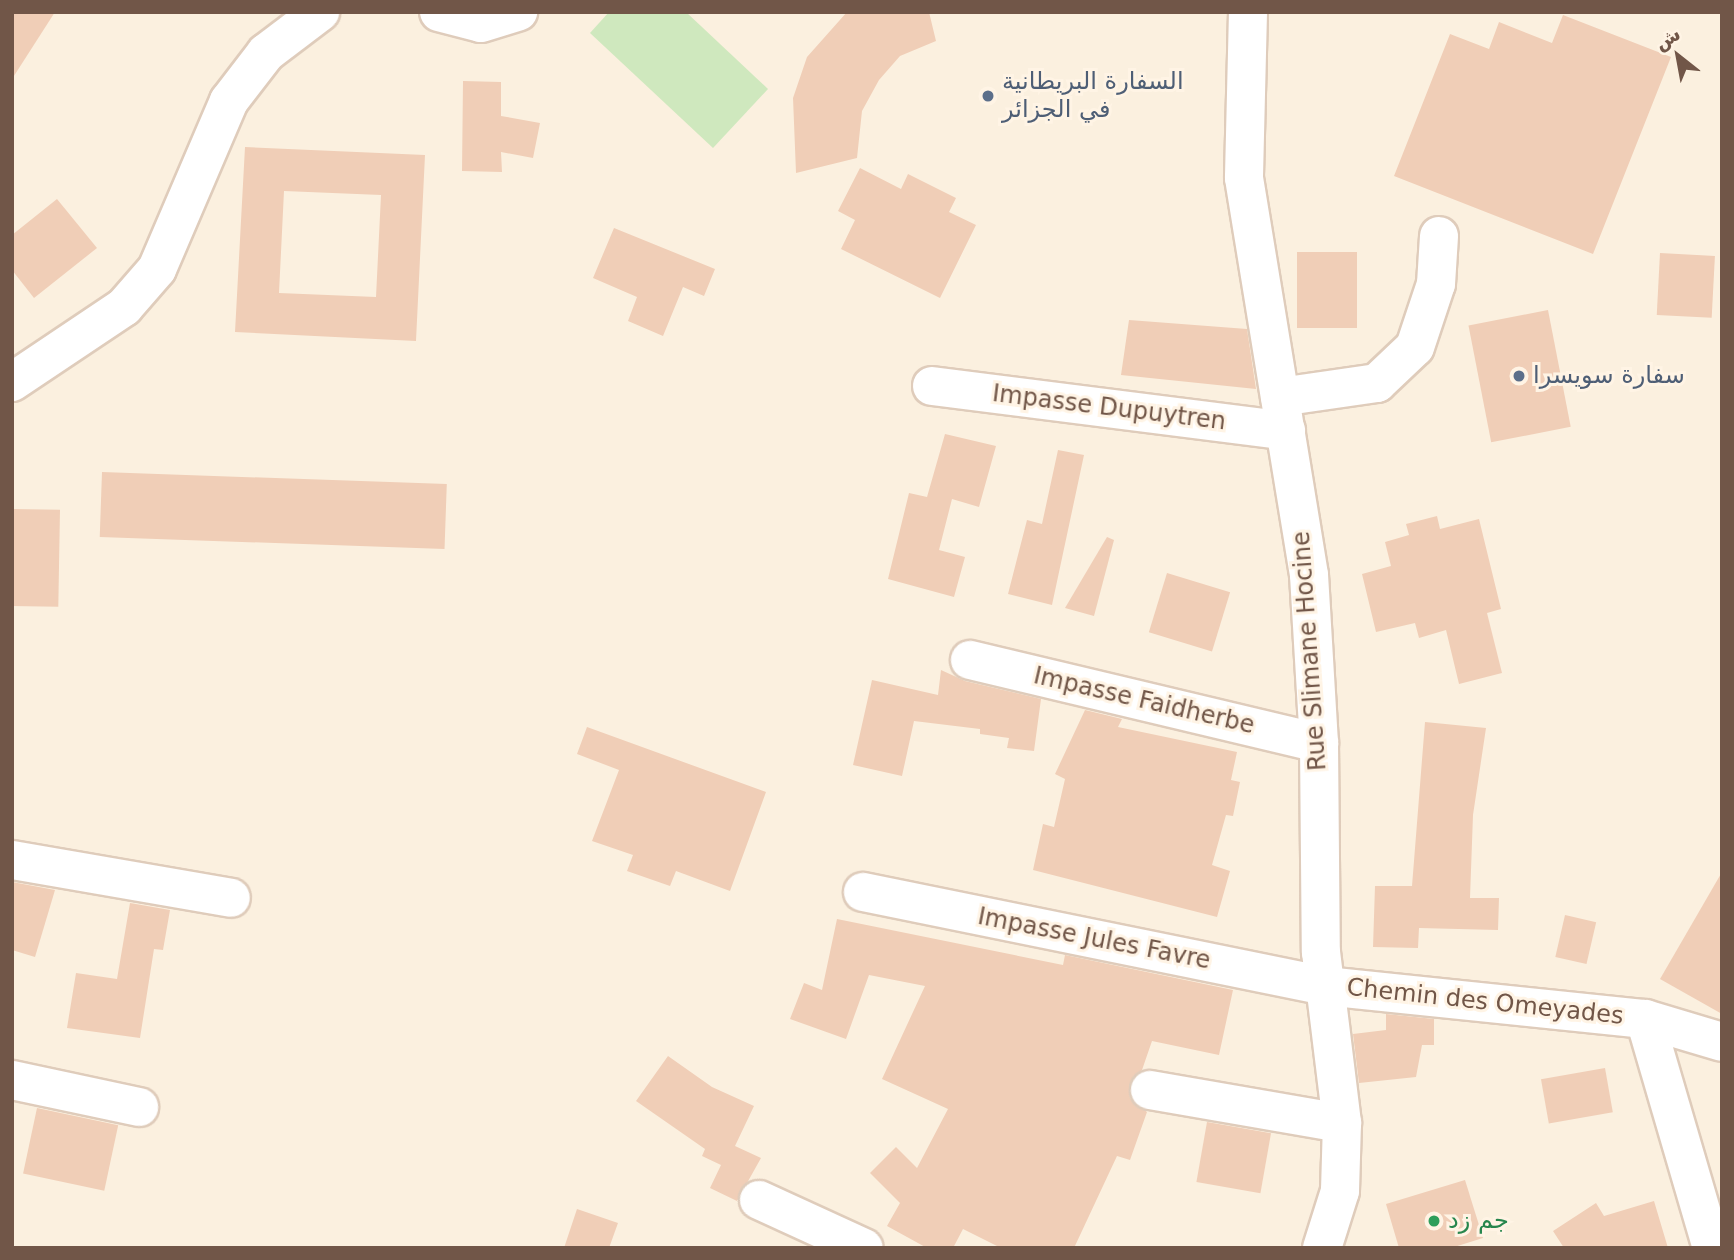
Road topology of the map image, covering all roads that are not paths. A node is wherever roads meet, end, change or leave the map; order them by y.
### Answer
1 (320, 12) edge
2 (439, 12) edge
3 (518, 12) edge
4 (1248, 12) edge
5 (1439, 236) dead end
6 (12, 382) edge
7 (932, 386) dead end
8 (1283, 414) junction
9 (970, 660) dead end
10 (1319, 743) junction
11 (12, 860) edge
12 (863, 892) dead end
13 (231, 898) dead end
14 (1325, 986) junction
15 (1645, 1019) junction
16 (1722, 1042) edge
17 (12, 1080) edge
18 (1150, 1090) dead end
19 (139, 1107) dead end
20 (1342, 1123) junction
21 (759, 1200) dead end
22 (864, 1248) edge
23 (1322, 1248) edge
24 (1712, 1248) edge

1 - 6 street
2 - 3 street
4 - 8 street, Rue Slimane Hocine
5 - 8 street, Impasse Dupuytren
7 - 8 street, Impasse Dupuytren
8 - 10 street, Rue Slimane Hocine
9 - 10 street, Impasse Faidherbe
10 - 14 street, Rue Slimane Hocine
11 - 13 street
12 - 14 street, Impasse Jules Favre
14 - 15 street, Chemin des Omeyades
14 - 20 street, Rue Slimane Hocine
15 - 16 street, Chemin des Omeyades
15 - 24 street
17 - 19 street
18 - 20 street
20 - 23 street, Rue Slimane Hocine
21 - 22 street

